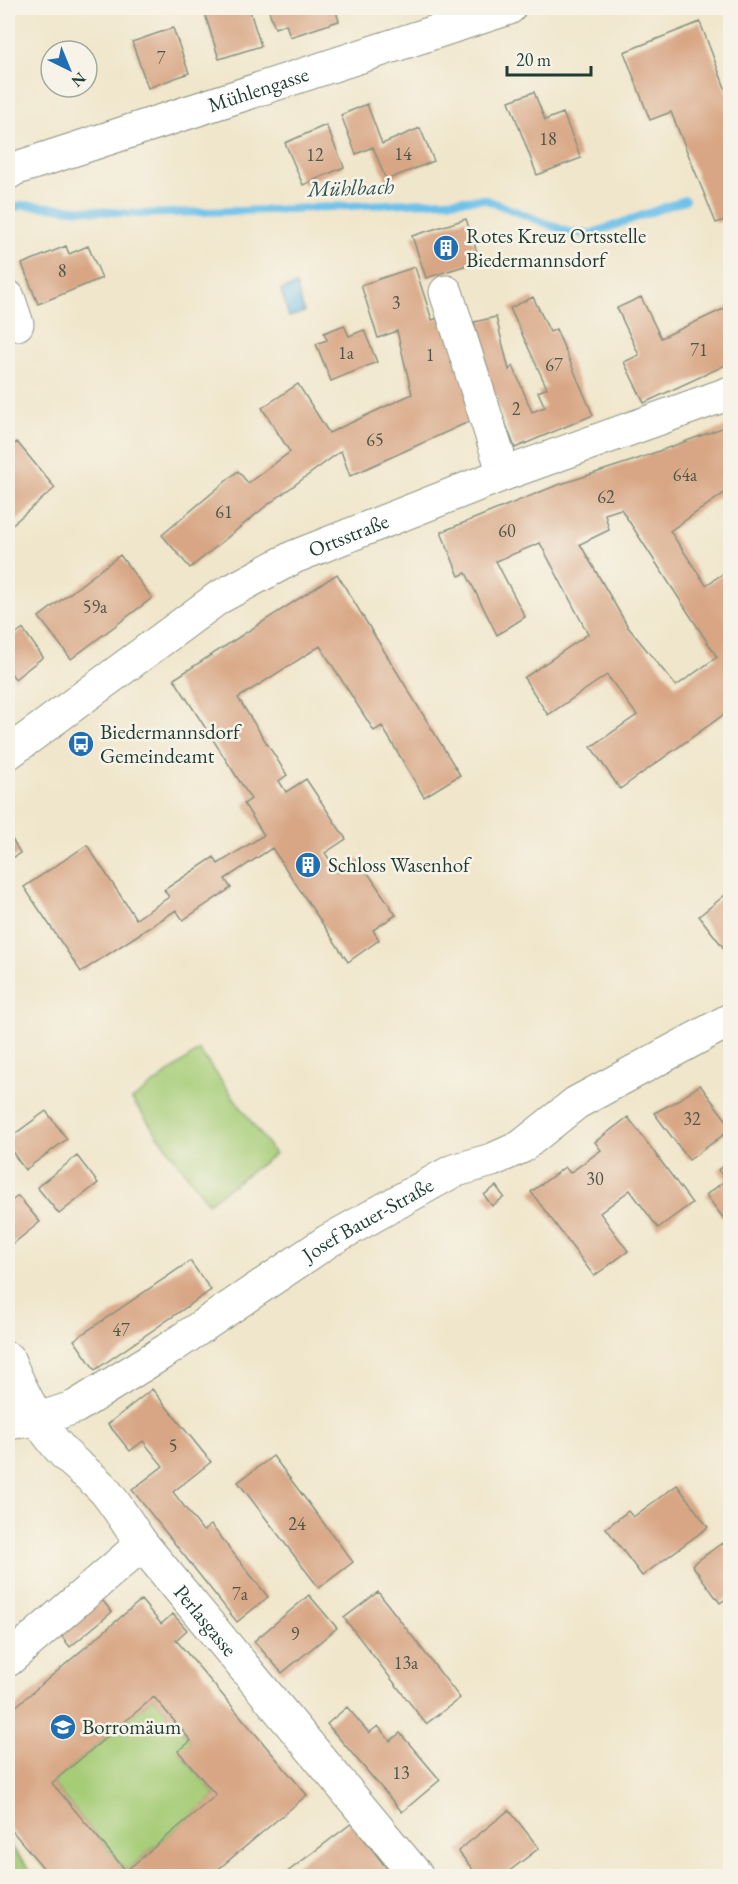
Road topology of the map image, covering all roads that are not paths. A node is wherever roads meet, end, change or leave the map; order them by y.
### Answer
1 (509, 8) edge
2 (8, 173) edge
3 (446, 292) dead end
4 (730, 393) edge
5 (504, 474) junction
6 (8, 753) edge
7 (730, 1020) edge
8 (8, 1359) edge
9 (23, 1421) edge
10 (142, 1544) junction
11 (8, 1660) edge
12 (417, 1876) edge

1 - 2 street, Mühlengasse
3 - 5 street
4 - 5 street, Ortsstraße
5 - 6 street, Ortsstraße
7 - 9 street, Josef Bauer-Straße
8 - 9 street, Perlasgasse
9 - 10 street, Perlasgasse
10 - 11 street
10 - 12 street, Perlasgasse

